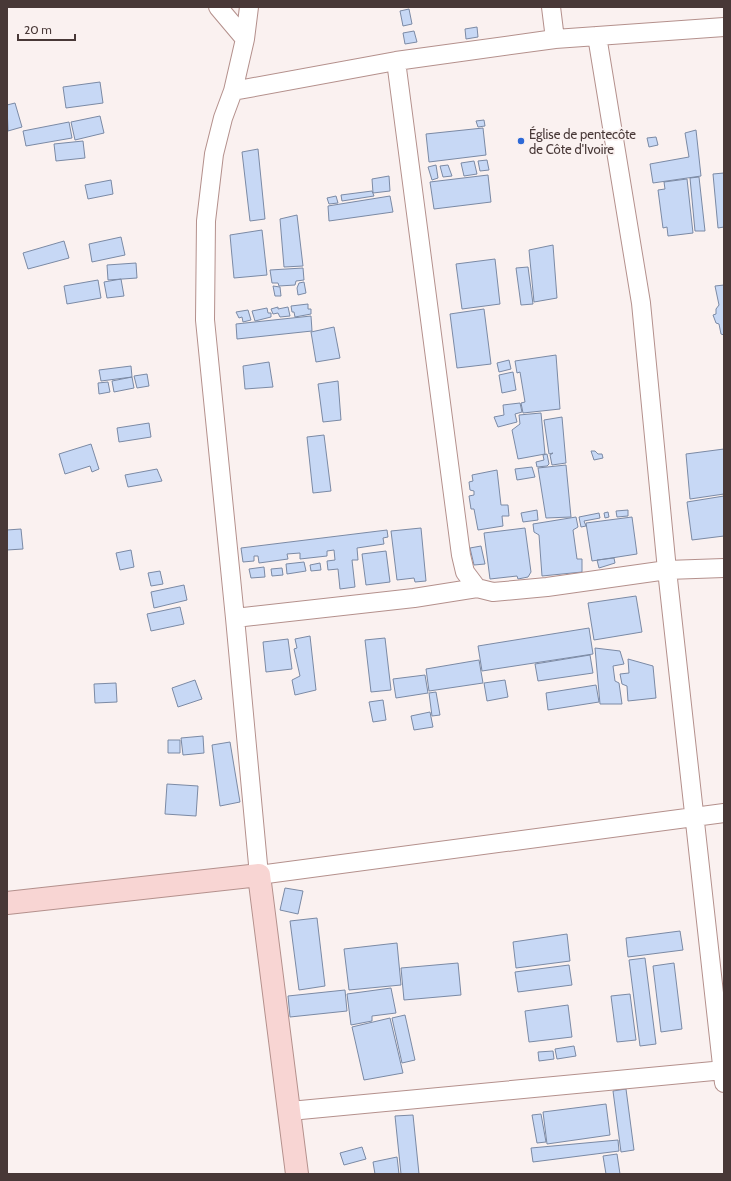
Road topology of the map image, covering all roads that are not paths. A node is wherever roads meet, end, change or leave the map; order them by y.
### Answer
1 (218, 7) edge
2 (249, 7) edge
3 (551, 7) edge
4 (724, 27) edge
5 (597, 36) junction
6 (555, 39) junction
7 (245, 40) junction
8 (396, 61) junction
9 (233, 91) junction
10 (724, 568) edge
11 (667, 570) junction
12 (477, 588) junction
13 (235, 618) junction
14 (724, 812) edge
15 (695, 816) junction
16 (259, 875) junction
17 (7, 903) edge
18 (724, 1075) edge
19 (290, 1111) junction
20 (297, 1174) edge

1 - 7 street
2 - 7 street
3 - 6 street
4 - 5 street
5 - 6 street
5 - 11 street
6 - 8 street
7 - 9 street
8 - 9 street
8 - 12 street
9 - 13 street
10 - 11 street
11 - 12 street
11 - 15 street
12 - 13 street
13 - 16 street
14 - 15 street
15 - 16 street
15 - 18 street
16 - 17 street
16 - 19 street
18 - 19 street
19 - 20 street

